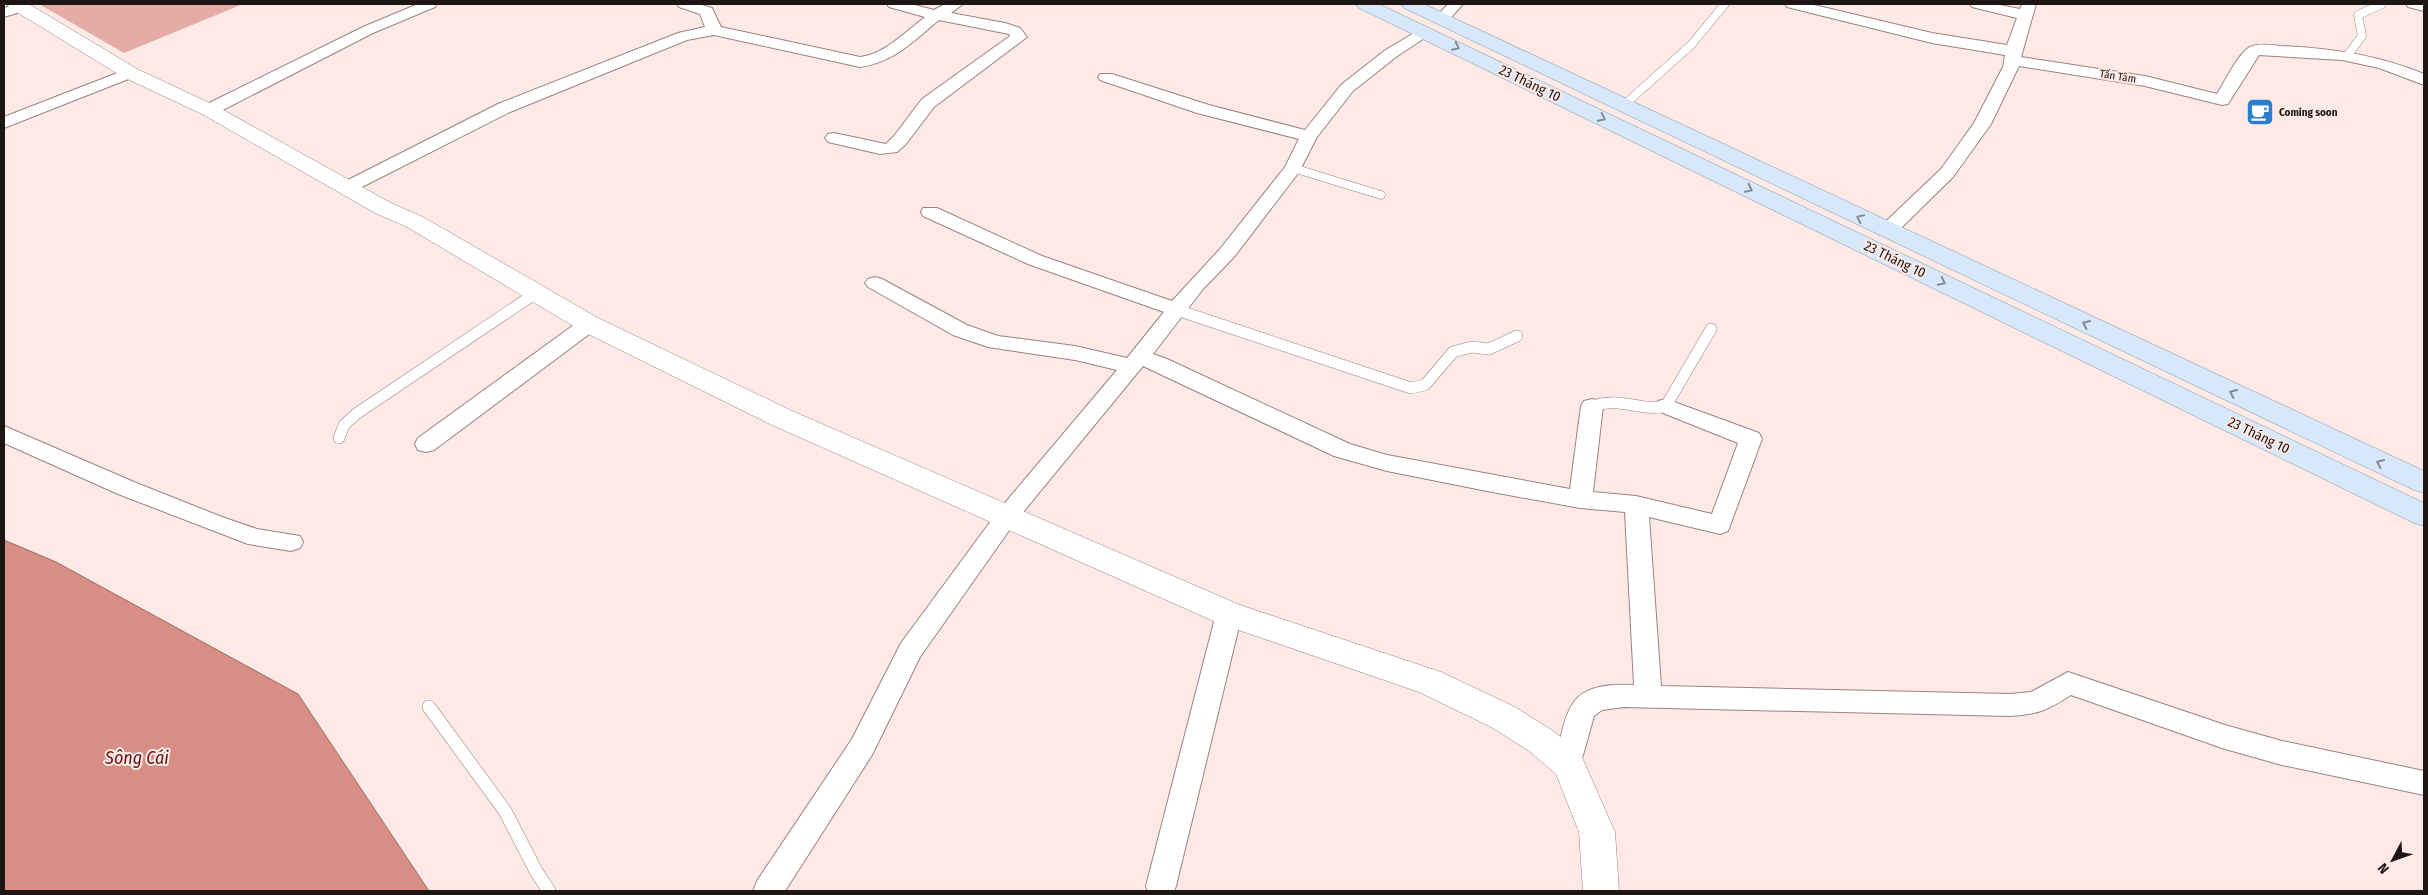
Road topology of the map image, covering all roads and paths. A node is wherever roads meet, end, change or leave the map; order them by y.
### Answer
1 (430, 4) edge
2 (684, 4) edge
3 (894, 4) edge
4 (956, 4) edge
5 (1365, 4) edge
6 (1410, 4) edge
7 (1724, 4) edge
8 (1792, 4) edge
9 (1977, 4) edge
10 (2382, 4) edge
11 (2413, 4) edge
12 (712, 7) edge
13 (2424, 7) edge
14 (14, 8) edge
15 (2026, 10) edge
16 (936, 15) junction
17 (1441, 18) edge
18 (714, 30) junction
19 (2013, 55) junction
20 (2347, 56) junction
21 (130, 73) junction
22 (1106, 77) dead end
23 (2424, 80) edge
24 (1624, 104) junction
25 (209, 110) junction
26 (4, 124) edge
27 (1309, 136) junction
28 (834, 138) dead end
29 (1293, 168) junction
30 (346, 188) junction
31 (1381, 195) dead end
32 (930, 212) dead end
33 (1887, 231) junction
34 (875, 283) dead end
35 (536, 293) junction
36 (1178, 310) junction
37 (589, 324) junction
38 (1711, 329) dead end
39 (1517, 336) dead end
40 (1136, 362) junction
41 (1592, 406) joint
42 (1666, 406) junction
43 (4, 434) edge
44 (339, 438) dead end
45 (426, 444) dead end
46 (2424, 483) edge
47 (1580, 499) junction
48 (1636, 504) junction
49 (2424, 515) edge
50 (1007, 516) junction
51 (291, 542) dead end
52 (1229, 614) junction
53 (1648, 696) junction
54 (429, 707) dead end
55 (1568, 764) junction
56 (2424, 783) edge
57 (1161, 886) dead end
58 (550, 891) edge
59 (768, 891) edge
60 (1601, 891) edge

1 - 25 street
2 - 12 street
3 - 16 street
4 - 16 street
5 - 17 main road, 23 Tháng 10
6 - 17 main road, 23 Tháng 10
7 - 24 lane
8 - 19 street, Tấn Tâm
9 - 15 street
10 - 20 lane
11 - 13 street
12 - 18 street
14 - 21 street
15 - 19 street
16 - 18 street
16 - 28 street
17 - 24 main road, 23 Tháng 10
17 - 27 street
17 -> 49 main road, 23 Tháng 10
18 - 30 street
19 - 20 street, Tấn Tâm
19 - 33 street
20 - 23 street
21 - 25 street
21 - 26 street
22 - 27 street
33 -> 24 main road, 23 Tháng 10
25 - 30 street
27 - 29 street
29 - 31 lane
29 - 36 street
30 - 35 street
32 - 36 street
46 -> 33 main road, 23 Tháng 10
34 - 40 street
35 - 37 street
35 - 44 lane
36 - 39 lane
36 - 40 street
37 - 45 street
37 - 50 street
38 - 42 lane
40 - 47 street
40 - 50 street
41 - 42 lane
41 - 47 street
42 - 48 street
43 - 51 street
47 - 48 street
48 - 53 street
50 - 52 street
50 - 59 street
52 - 55 street
52 - 57 street
53 - 55 street
53 - 56 street
54 - 58 lane
55 - 60 street

